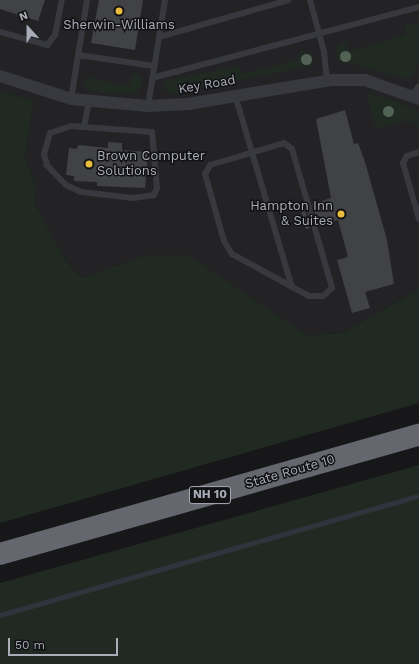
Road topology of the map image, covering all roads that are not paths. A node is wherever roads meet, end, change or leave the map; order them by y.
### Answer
1 (62, 0) edge
2 (87, 0) edge
3 (165, 0) edge
4 (289, 0) edge
5 (310, 0) edge
6 (419, 7) edge
7 (0, 32) edge
8 (320, 34) junction
9 (159, 37) junction
10 (78, 55) junction
11 (154, 66) junction
12 (0, 76) edge
13 (152, 78) junction
14 (327, 80) junction
15 (417, 93) edge
16 (234, 95) junction
17 (72, 99) junction
18 (89, 101) junction
19 (148, 106) junction
20 (84, 127) junction
21 (252, 152) junction
22 (419, 152) edge
23 (419, 219) edge
24 (292, 287) junction
25 (419, 435) edge
26 (0, 554) edge

1 - 7 lane
2 - 10 lane
3 - 9 lane
4 - 9 lane
5 - 8 lane
6 - 8 lane
8 - 13 lane
8 - 14 lane
9 - 11 lane
10 - 11 lane
10 - 17 lane
11 - 13 lane
12 - 17 street, Key Road
13 - 19 lane
14 - 15 street, Key Road
14 - 16 street, Key Road
16 - 19 street, Key Road
16 - 21 lane
17 - 18 street, Key Road
18 - 19 street, Key Road
18 - 20 lane
20 - 20 lane
21 - 24 lane
21 - 24 lane
21 - 24 lane
22 - 23 lane
25 - 26 highway, State Route 10 / NH 10

